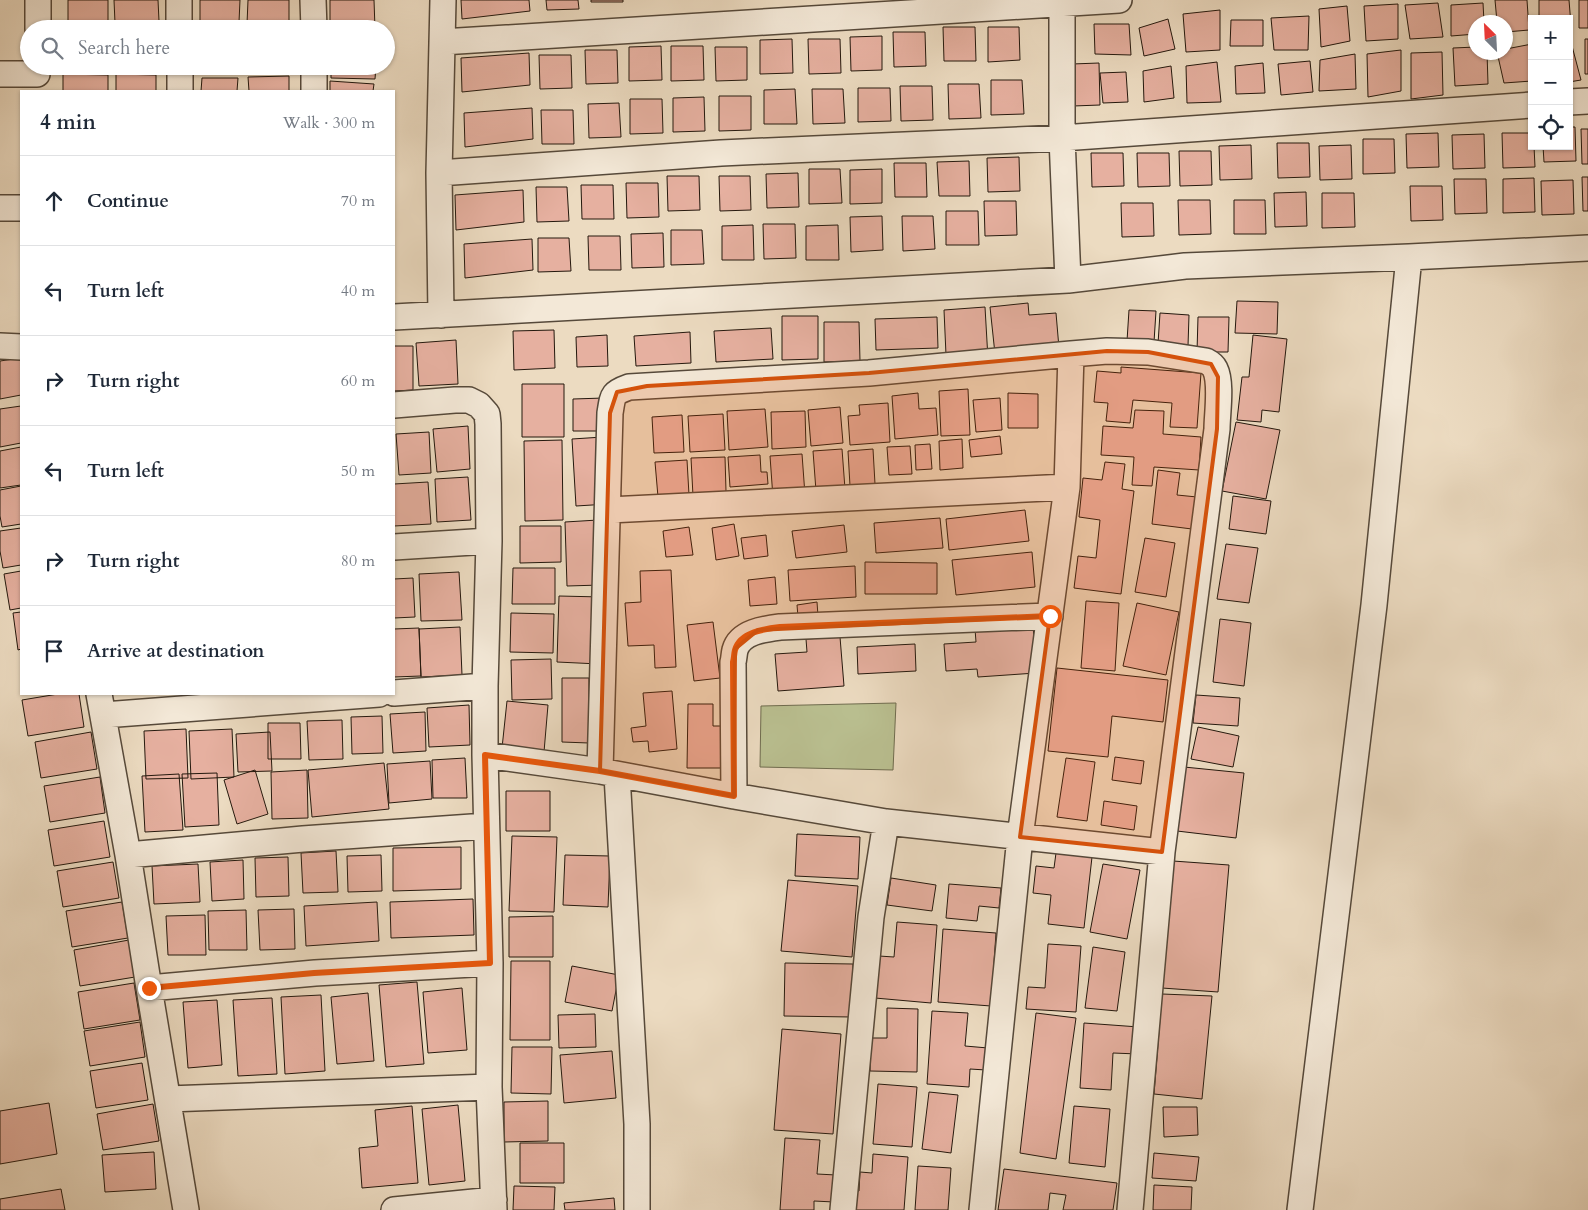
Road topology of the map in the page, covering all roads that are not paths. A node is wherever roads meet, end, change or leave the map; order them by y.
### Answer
1 (38, 0) edge
2 (179, 0) edge
3 (314, 0) edge
4 (443, 0) edge
5 (1119, 0) edge
6 (1062, 2) edge
7 (38, 20) edge
8 (179, 20) edge
9 (314, 20) edge
10 (442, 42) junction
11 (0, 74) edge
12 (180, 75) edge
13 (314, 75) edge
14 (37, 77) edge
15 (180, 90) edge
16 (314, 90) edge
17 (1588, 101) edge
18 (1573, 102) edge
19 (1528, 105) edge
20 (1062, 138) junction
21 (440, 173) junction
22 (0, 208) edge
23 (20, 208) edge
24 (1588, 248) edge
25 (1410, 257) junction
26 (1068, 280) junction
27 (441, 314) junction
28 (395, 317) edge
29 (0, 346) edge
30 (20, 347) edge
31 (1071, 354) junction
32 (395, 405) edge
33 (1067, 488) junction
34 (609, 510) junction
35 (489, 541) junction
36 (395, 547) edge
37 (1050, 616) junction
38 (485, 686) junction
39 (395, 693) edge
40 (351, 695) edge
41 (102, 704) edge
42 (485, 755) junction
43 (608, 773) junction
44 (734, 796) junction
45 (886, 822) junction
46 (486, 826) junction
47 (1020, 837) junction
48 (1162, 852) junction
49 (128, 855) junction
50 (490, 963) junction
51 (149, 988) junction
52 (490, 1087) junction
53 (168, 1099) junction
54 (494, 1205) edge
55 (186, 1210) edge
56 (394, 1210) edge
57 (637, 1210) edge
58 (844, 1210) edge
59 (982, 1210) edge
60 (1130, 1210) edge
61 (1300, 1210) edge

1 - 7 street
2 - 8 street
3 - 9 street
4 - 10 street
5 - 6 street
6 - 10 street
6 - 20 street
10 - 21 street
11 - 14 street
12 - 15 street
13 - 16 street
17 - 18 street
19 - 20 street
20 - 21 street
20 - 26 street
21 - 27 street
22 - 23 street
24 - 25 street
25 - 26 street
25 - 61 street
26 - 27 street
27 - 28 street
29 - 30 street
31 - 33 street
31 - 34 street
31 - 48 street
32 - 35 street
33 - 34 street
33 - 37 street
34 - 43 street
35 - 36 street
35 - 38 street
37 - 44 street
37 - 47 street
38 - 39 street
38 - 42 street
40 - 41 street
41 - 49 street
42 - 43 street
42 - 46 street
43 - 44 street
43 - 57 street
44 - 45 street
45 - 47 street
45 - 58 street
46 - 49 street
46 - 50 street
47 - 48 street
47 - 59 street
48 - 60 street
49 - 51 street
50 - 51 street
50 - 52 street
51 - 53 street
52 - 53 street
52 - 54 street
53 - 55 street
54 - 56 street

